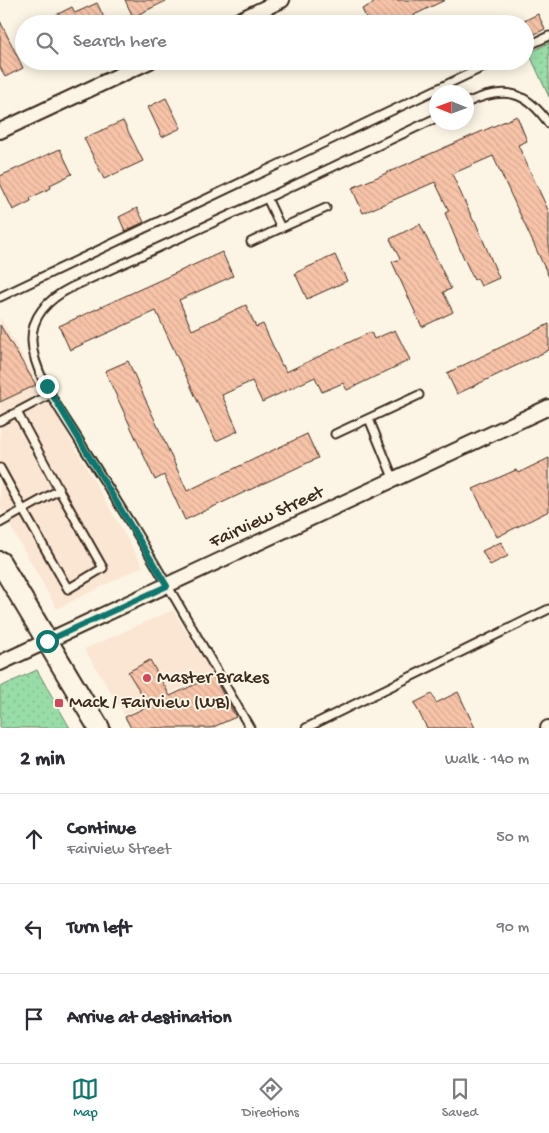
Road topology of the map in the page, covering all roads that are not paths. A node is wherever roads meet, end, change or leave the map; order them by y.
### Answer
1 (282, 0) edge
2 (250, 15) edge
3 (549, 36) edge
4 (534, 43) edge
5 (131, 70) edge
6 (477, 70) edge
7 (474, 100) edge
8 (429, 121) edge
9 (549, 124) edge
10 (0, 131) edge
11 (266, 198) junction
12 (326, 208) dead end
13 (281, 228) junction
14 (252, 242) dead end
15 (0, 297) edge
16 (51, 394) junction
17 (419, 395) dead end
18 (549, 406) edge
19 (17, 412) junction
20 (369, 419) junction
21 (0, 421) edge
22 (335, 434) dead end
23 (0, 468) edge
24 (394, 480) junction
25 (59, 490) junction
26 (23, 510) junction
27 (0, 523) edge
28 (0, 562) edge
29 (167, 586) junction
30 (549, 609) edge
31 (47, 641) junction
32 (0, 663) edge
33 (99, 728) edge
34 (250, 728) edge
35 (306, 728) edge

1 - 2 street
3 - 4 lane
5 - 10 street
6 - 15 lane
7 - 9 lane
8 - 11 lane
11 - 13 lane
11 - 16 lane
12 - 13 lane
13 - 14 lane
16 - 19 lane
16 - 29 lane
17 - 20 lane
18 - 24 street, Fairview Street
19 - 21 lane
19 - 25 lane
20 - 22 lane
20 - 24 lane
23 - 26 lane
24 - 29 street, Fairview Street
25 - 26 lane
25 - 26 lane
26 - 27 lane
28 - 31 main road
29 - 31 street, Fairview Street
29 - 34 lane
30 - 35 lane
31 - 32 street, Fairview Street
31 - 33 main road

